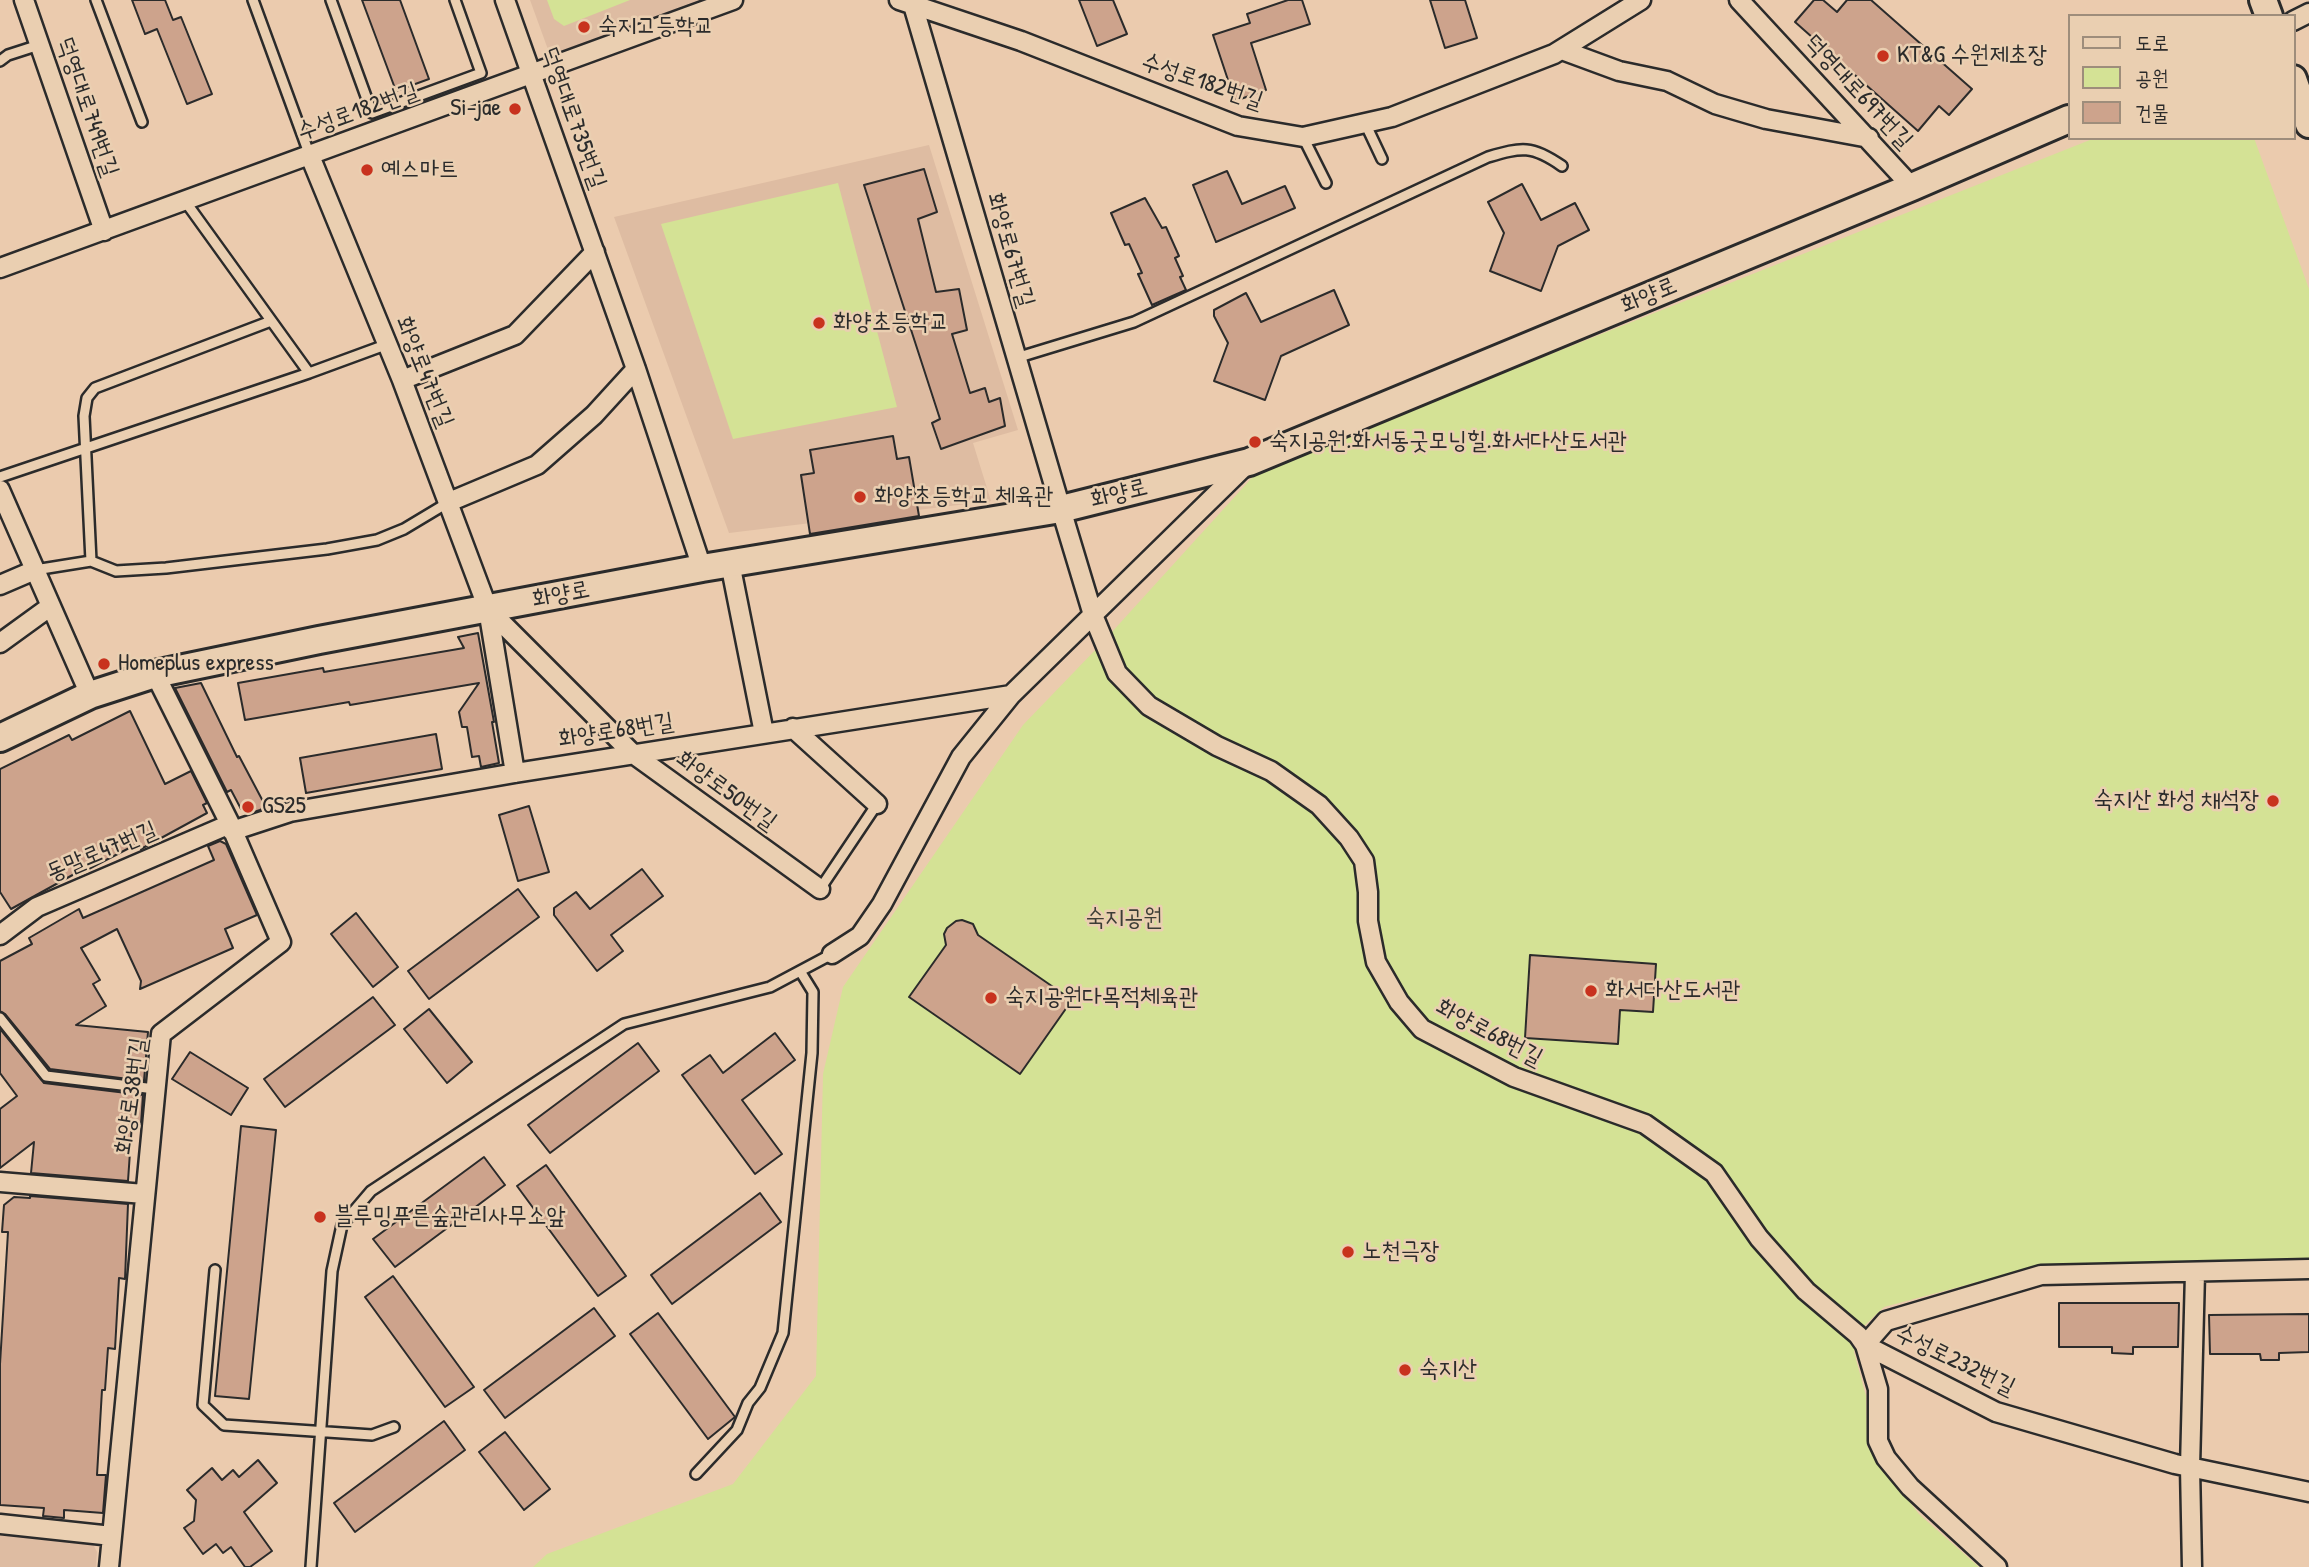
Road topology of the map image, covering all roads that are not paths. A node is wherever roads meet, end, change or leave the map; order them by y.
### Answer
1 (24, 0) edge
2 (96, 0) edge
3 (253, 0) edge
4 (331, 0) edge
5 (455, 0) edge
6 (505, 0) edge
7 (733, 0) edge
8 (1641, 0) edge
9 (1739, 0) edge
10 (909, 2) edge
11 (39, 45) junction
12 (1562, 50) junction
13 (0, 61) edge
14 (532, 75) junction
15 (2295, 85) edge
16 (2068, 119) edge
17 (142, 122) dead end
18 (1365, 123) junction
19 (2309, 124) edge
20 (1303, 137) junction
21 (1869, 138) junction
22 (310, 156) junction
23 (1382, 159) dead end
24 (1562, 166) dead end
25 (1326, 183) dead end
26 (1912, 187) junction
27 (186, 201) junction
28 (104, 230) junction
29 (595, 252) junction
30 (0, 268) edge
31 (271, 321) junction
32 (388, 344) junction
33 (1016, 358) junction
34 (636, 369) junction
35 (309, 373) junction
36 (402, 380) junction
37 (86, 447) junction
38 (1249, 462) junction
39 (0, 477) edge
40 (0, 490) edge
41 (449, 502) junction
42 (1060, 509) junction
43 (91, 561) junction
44 (730, 564) junction
45 (702, 568) junction
46 (35, 570) junction
47 (0, 585) edge
48 (51, 606) junction
49 (488, 609) junction
50 (1093, 615) junction
51 (0, 643) edge
52 (155, 674) junction
53 (90, 695) junction
54 (1010, 695) junction
55 (793, 728) junction
56 (764, 733) junction
57 (0, 738) edge
58 (632, 753) junction
59 (515, 773) junction
60 (877, 804) joint
61 (231, 828) junction
62 (820, 889) joint
63 (0, 935) edge
64 (832, 954) joint
65 (800, 971) junction
66 (0, 1018) edge
67 (155, 1089) junction
68 (0, 1182) edge
69 (144, 1194) junction
70 (2309, 1269) edge
71 (215, 1270) dead end
72 (2195, 1273) junction
73 (1865, 1345) junction
74 (394, 1427) dead end
75 (320, 1432) junction
76 (2190, 1467) junction
77 (696, 1474) dead end
78 (2309, 1492) edge
79 (0, 1524) edge
80 (112, 1536) junction
81 (109, 1567) edge
82 (311, 1567) edge
83 (1997, 1567) edge
84 (2192, 1567) edge

1 - 11 street, 덕영대로749번길
2 - 17 lane
3 - 22 lane
4 - 5 lane
6 - 14 street, 덕영대로735번길
7 - 14 street, 수성로182번길
8 - 12 street, 수성로182번길
9 - 21 street, 덕영대로697번길
10 - 20 street, 수성로182번길
10 - 33 street, 화양로67번길
11 - 13 lane
11 - 28 street, 덕영대로749번길
12 - 18 street, 수성로182번길
12 - 21 street
14 - 22 street, 수성로182번길
14 - 29 street, 덕영대로735번길
15 - 19 street
16 - 26 street, 화양로
18 - 20 street, 수성로182번길
18 - 23 lane
20 - 25 lane
21 - 26 street, 덕영대로697번길
22 - 27 street, 수성로182번길
22 - 32 street, 화양로47번길
24 - 33 lane
26 - 38 street, 화양로
27 - 28 street, 수성로182번길
27 - 31 lane
28 - 30 street, 수성로182번길
29 - 34 street, 덕영대로735번길
29 - 36 street
31 - 35 lane
31 - 37 lane
32 - 35 lane
32 - 36 street, 화양로47번길
33 - 42 street, 화양로67번길
34 - 41 street
34 - 45 street, 덕영대로735번길
35 - 37 lane
36 - 41 street, 화양로47번길
37 - 39 lane
37 - 43 lane
38 - 42 street, 화양로
38 - 50 street
40 - 46 street
41 - 43 lane
41 - 49 street, 화양로47번길
42 - 44 street, 화양로
42 - 50 street, 화양로68번길
43 - 46 lane
44 - 45 street, 화양로
44 - 56 street
45 - 49 street, 화양로
46 - 47 street
46 - 48 street
48 - 51 street
48 - 53 street
49 - 52 street, 화양로
49 - 58 street, 화양로50번길
49 - 59 street
50 - 54 street
50 - 73 street, 화양로68번길
52 - 53 street, 화양로
52 - 61 street, 화양로38번길
53 - 57 street, 화양로
54 - 55 street, 화양로68번길
54 - 64 street
55 - 56 street, 화양로68번길
55 - 60 street
56 - 58 street, 화양로68번길
58 - 59 street, 화양로68번길
58 - 62 street, 화양로50번길
59 - 61 street, 화양로68번길
60 - 62 lane
61 - 63 street, 동말로47번길
61 - 67 street, 화양로38번길
64 - 65 lane
65 - 75 lane
65 - 77 lane
66 - 67 lane
67 - 69 street, 화양로38번길
68 - 69 street
69 - 80 street, 화양로38번길
70 - 72 street, 수성로232번길
71 - 75 lane
72 - 73 street, 수성로232번길
72 - 76 street
73 - 76 street, 수성로232번길
73 - 83 street
74 - 75 lane
75 - 82 lane
76 - 78 street, 수성로232번길
76 - 84 street
79 - 80 street
80 - 81 street, 화양로38번길

